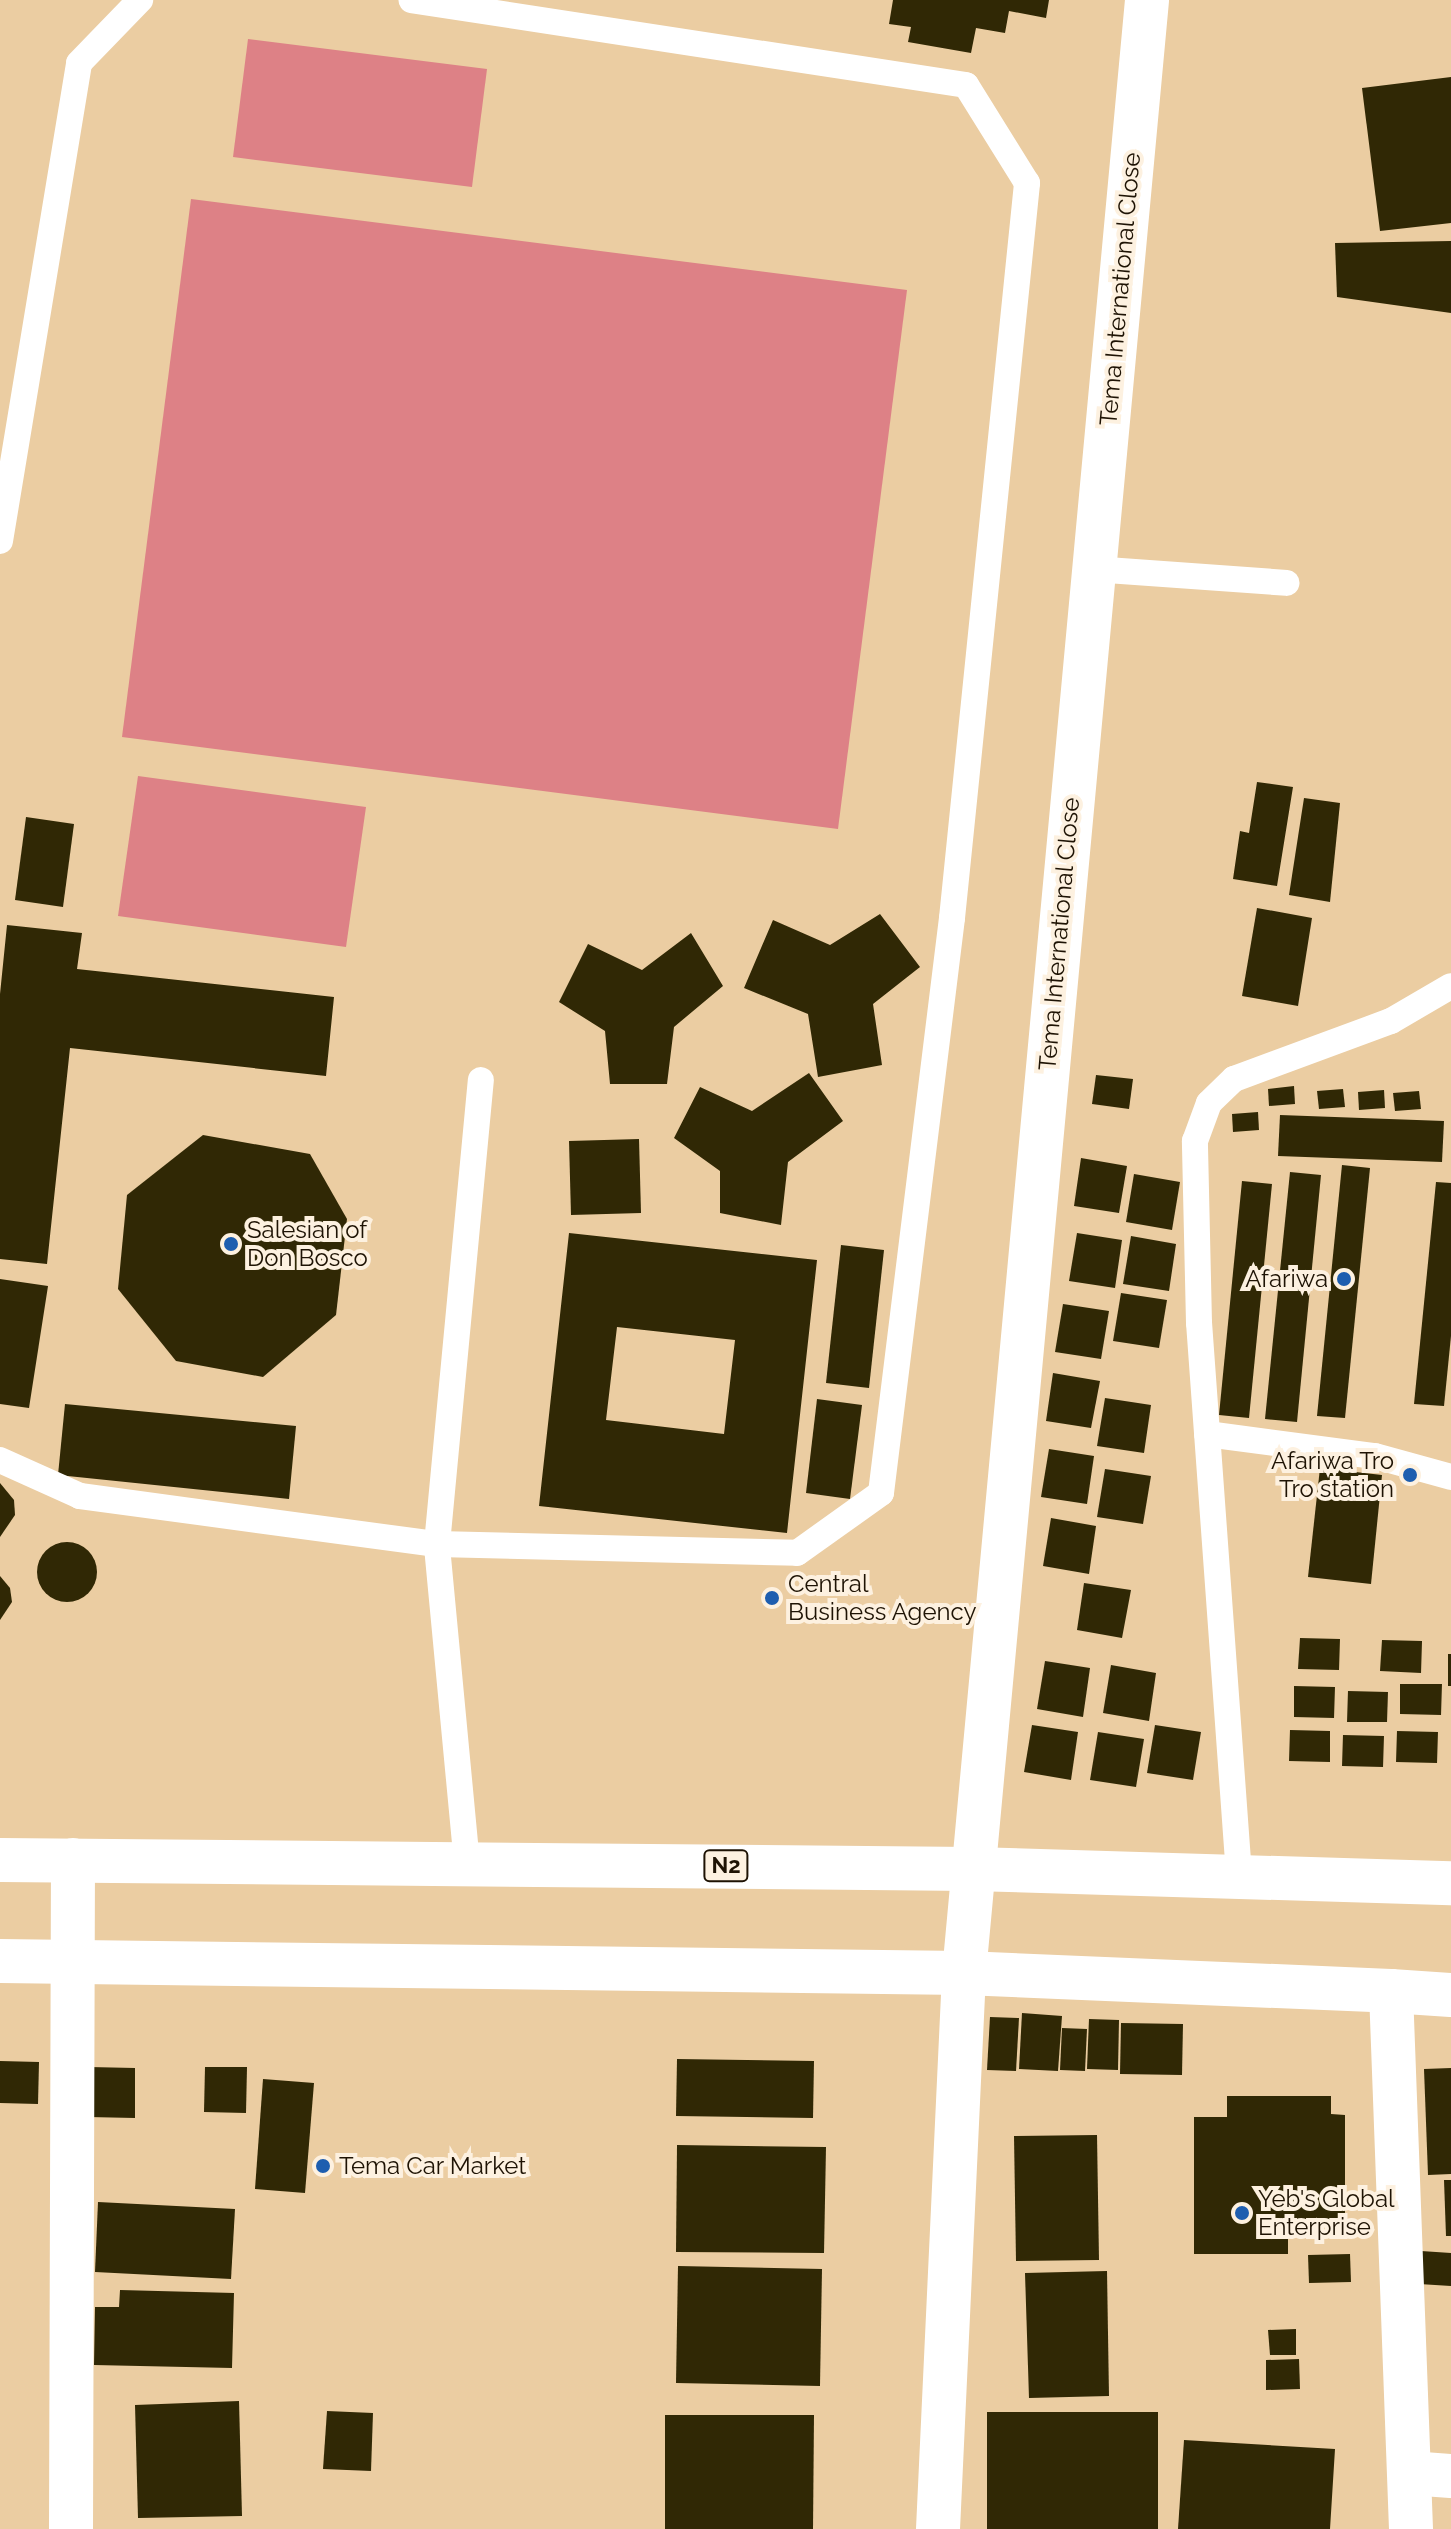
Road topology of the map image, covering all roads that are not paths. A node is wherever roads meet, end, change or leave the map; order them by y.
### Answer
1 (140, 0) edge
2 (411, 0) edge
3 (1147, 0) edge
4 (0, 541) edge
5 (1093, 569) junction
6 (1286, 583) dead end
7 (1451, 986) edge
8 (481, 1080) dead end
9 (1207, 1434) junction
10 (0, 1460) edge
11 (1451, 1477) edge
12 (437, 1544) junction
13 (0, 1860) edge
14 (73, 1860) junction
15 (467, 1864) junction
16 (972, 1869) junction
17 (1239, 1875) junction
18 (1451, 1883) edge
19 (75, 1960) junction
20 (0, 1961) edge
21 (964, 1973) junction
22 (1391, 1991) junction
23 (1451, 1995) edge
24 (1430, 2474) edge
25 (71, 2529) edge
26 (938, 2529) edge
27 (1411, 2529) edge

1 - 4 lane
2 - 12 lane
3 - 5 main road, Tema International Close
5 - 6 lane
5 - 16 main road, Tema International Close
7 - 9 lane
8 - 12 lane
9 - 11 lane
9 - 17 lane
10 - 12 lane
12 - 15 lane
13 - 14 main road, N2
14 - 15 main road, N2
14 - 19 main road
15 - 16 main road, N2
16 - 17 main road, N2
16 - 21 main road, Tema International Close
17 - 18 main road, N2
19 - 20 main road
19 - 21 main road
19 - 25 main road
21 - 22 main road
21 - 26 main road, Tema International Close
22 - 23 main road
22 - 24 main road
24 - 27 main road

